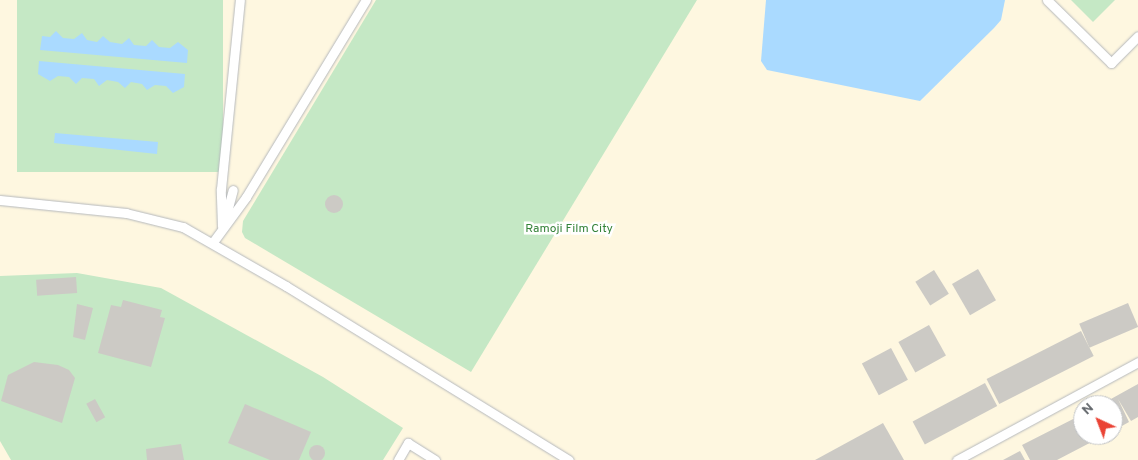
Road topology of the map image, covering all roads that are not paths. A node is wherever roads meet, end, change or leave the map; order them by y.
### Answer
1 (240, 0) edge
2 (366, 0) edge
3 (1047, 0) edge
4 (1138, 36) edge
5 (233, 190) dead end
6 (0, 200) edge
7 (222, 226) junction
8 (213, 242) junction
9 (1138, 362) edge
10 (398, 460) edge
11 (435, 460) edge
12 (569, 460) edge
13 (957, 460) edge

1 - 7 lane
2 - 7 lane
3 - 4 lane
5 - 7 lane
6 - 8 lane
7 - 8 lane
8 - 12 lane
9 - 13 lane
10 - 11 lane

